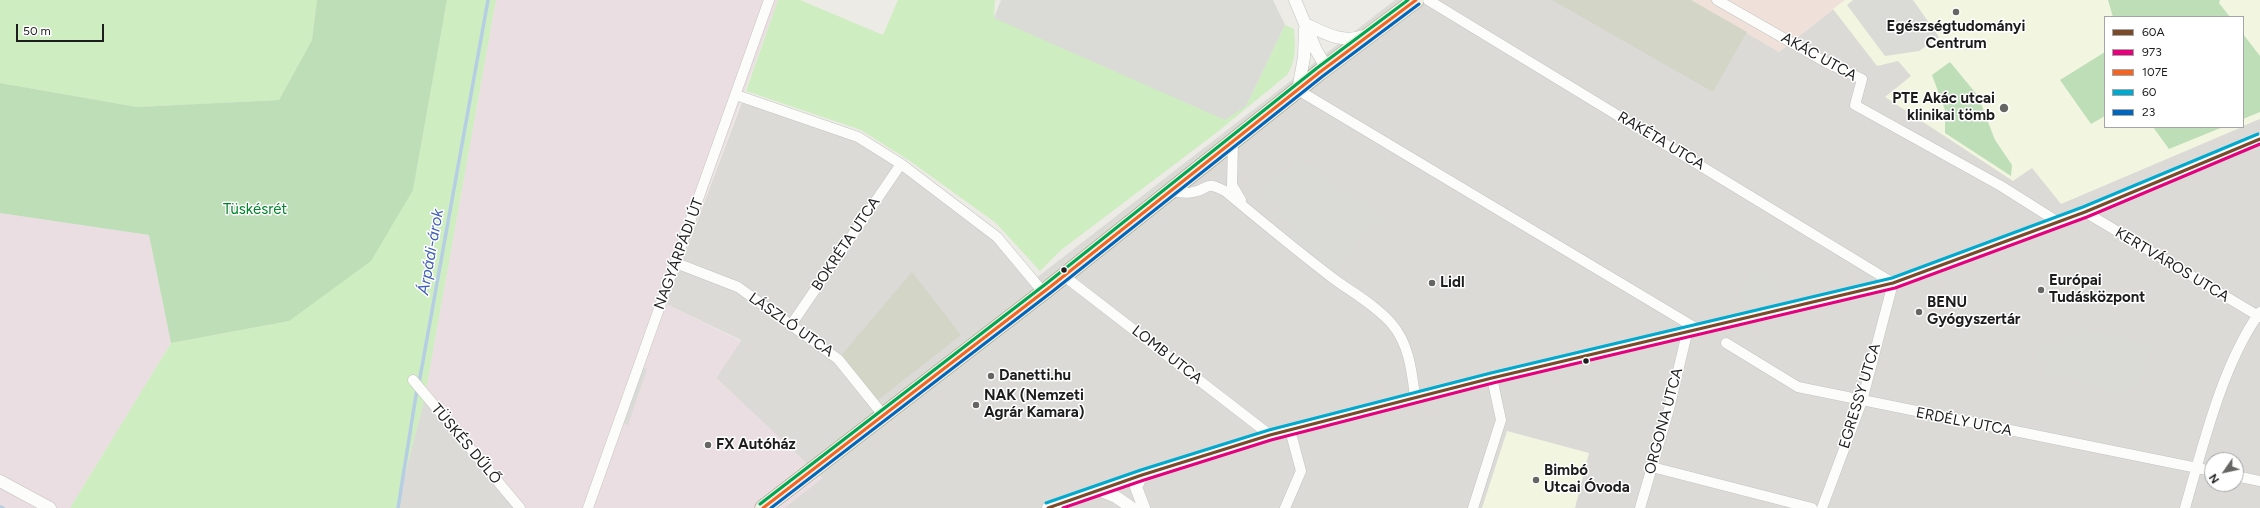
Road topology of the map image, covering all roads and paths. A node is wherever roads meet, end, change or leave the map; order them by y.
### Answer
1 (769, 0) edge
2 (1295, 0) edge
3 (1416, 0) edge
4 (1428, 0) edge
5 (1717, 0) edge
6 (1305, 24) junction
7 (1372, 33) junction
8 (1326, 67) junction
9 (1298, 90) junction
10 (736, 96) junction
11 (2260, 139) edge
12 (1233, 142) junction
13 (901, 164) junction
14 (1171, 191) junction
15 (2085, 212) junction
16 (1259, 219) junction
17 (2058, 222) junction
18 (676, 263) junction
19 (1064, 276) junction
20 (1893, 282) junction
21 (1043, 292) junction
22 (2259, 315) edge
23 (791, 325) junction
24 (1693, 331) junction
25 (1726, 343) dead end
26 (1492, 378) junction
27 (417, 384) dead end
28 (1416, 397) junction
29 (1862, 401) junction
30 (884, 416) junction
31 (1290, 430) junction
32 (1270, 435) junction
33 (1652, 467) junction
34 (2197, 468) junction
35 (2204, 469) edge
36 (1142, 475) junction
37 (2244, 478) edge
38 (0, 481) edge
39 (2260, 481) edge
40 (1099, 490) junction
41 (50, 508) edge
42 (520, 508) edge
43 (588, 508) edge
44 (763, 508) edge
45 (1048, 508) edge
46 (1132, 508) edge
47 (1144, 508) edge
48 (1285, 508) edge
49 (1473, 508) edge
50 (1640, 508) edge
51 (1812, 508) edge
52 (1822, 508) edge
53 (2185, 508) edge

1 - 10 street, NAGYÁRPÁDI ÚT
2 - 6 street
3 - 7 main road
4 - 20 street, RAKÉTA UTCA
5 - 17 street, AKÁC UTCA
6 - 7 street
6 - 8 street
6 - 9 street
7 - 8 main road
8 - 9 main road
9 - 12 main road
9 - 24 street
10 - 13 street
10 - 18 street, NAGYÁRPÁDI ÚT
11 - 15 street
12 - 14 main road
12 - 16 street
13 - 21 street
13 - 23 street, BOKRÉTA UTCA
14 - 16 street
14 - 19 main road
15 - 17 street
15 - 22 street, KERTVÁROS UTCA
16 - 28 street
17 - 20 street
18 - 23 street, LÁSZLÓ UTCA
18 - 43 street, NAGYÁRPÁDI ÚT
19 - 21 main road
19 - 32 street, LOMB UTCA
20 - 24 street
20 - 29 street, EGRESSY UTCA
21 - 30 main road
22 - 34 street
23 - 30 street, LÁSZLÓ UTCA
24 - 26 street
24 - 33 street, ORGONA UTCA
25 - 29 street, ERDÉLY UTCA
26 - 28 street
26 - 49 street
27 - 42 street, TÜSKÉS DŰLŐ
28 - 31 street
29 - 34 street, ERDÉLY UTCA
29 - 52 street, EGRESSY UTCA
30 - 44 main road
31 - 32 street
31 - 48 street
32 - 36 street
33 - 50 street, ORGONA UTCA
33 - 51 street
34 - 35 street, ERDÉLY UTCA
34 - 53 street
36 - 40 street
36 - 47 street
37 - 39 street
38 - 41 street
40 - 45 street
40 - 46 street

